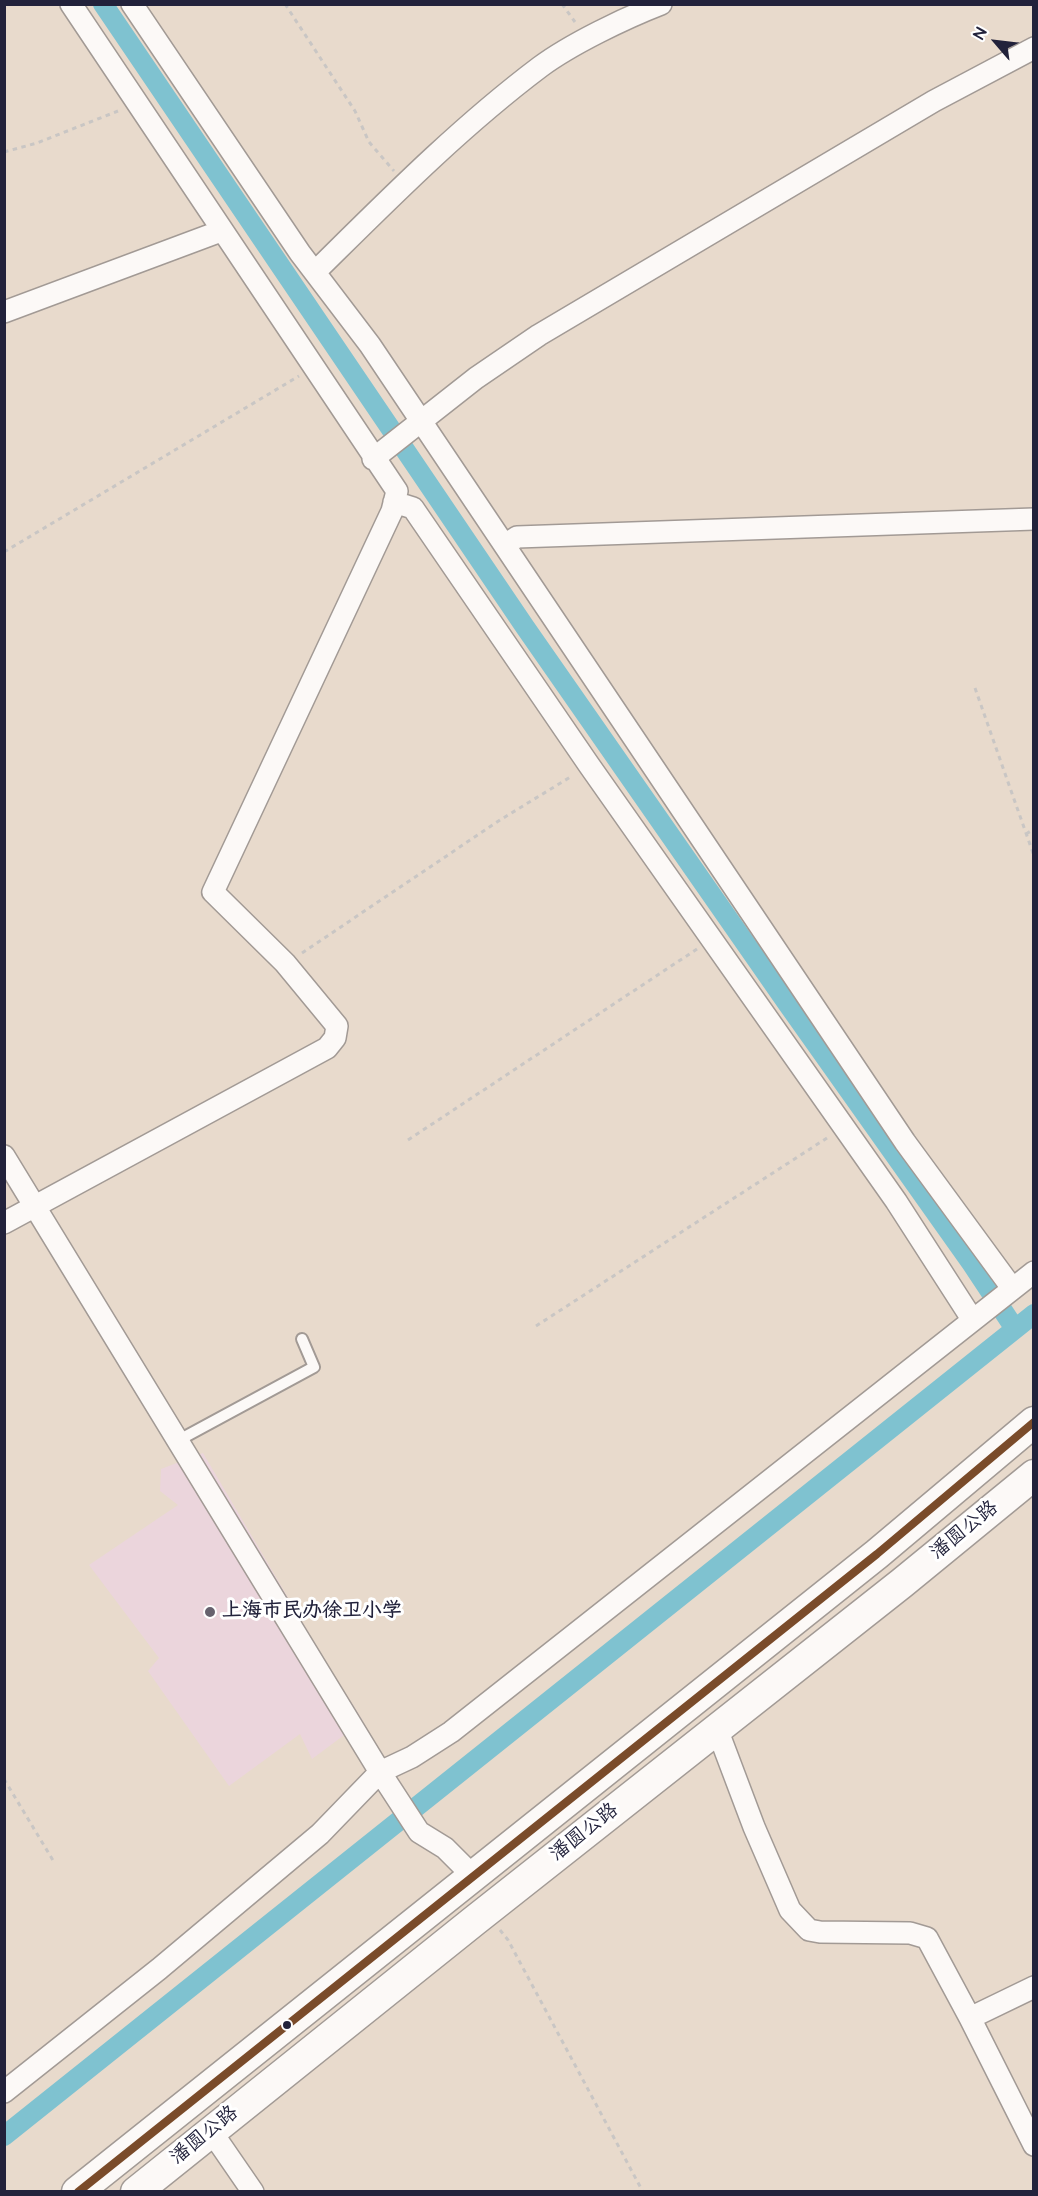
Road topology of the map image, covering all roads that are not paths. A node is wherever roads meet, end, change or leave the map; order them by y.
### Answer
1 (71, 4) edge
2 (132, 4) edge
3 (661, 4) edge
4 (1034, 48) edge
5 (221, 231) junction
6 (315, 272) junction
7 (4, 312) edge
8 (417, 423) junction
9 (378, 455) junction
10 (394, 502) junction
11 (1034, 519) edge
12 (505, 545) junction
13 (4, 1156) edge
14 (35, 1205) junction
15 (4, 1223) edge
16 (1034, 1272) edge
17 (1009, 1290) junction
18 (977, 1315) junction
19 (302, 1339) dead end
20 (1022, 1431) edge
21 (178, 1440) junction
22 (1034, 1475) edge
23 (717, 1729) junction
24 (384, 1778) junction
25 (473, 1876) junction
26 (1034, 1987) edge
27 (970, 2018) junction
28 (4, 2092) edge
29 (211, 2132) junction
30 (1034, 2145) edge
31 (77, 2192) edge
32 (136, 2192) edge
33 (253, 2192) edge

1 - 5 street
2 - 6 street
3 - 6 street
4 - 8 street
5 - 7 street
5 - 9 street
6 - 8 street
8 - 9 street
8 - 12 street
9 - 10 street
10 - 14 street
10 - 18 street
11 - 12 street
12 - 17 street
13 - 14 street
14 - 15 street
14 - 21 street
16 - 17 street
17 - 18 street
18 - 24 street
19 - 21 lane
20 - 25 main road, 潘圆公路
21 - 24 street
22 - 23 main road, 潘圆公路
23 - 27 street
23 - 29 main road, 潘圆公路
24 - 25 street
24 - 28 street
25 - 31 main road, 潘圆公路
26 - 27 street
27 - 30 street
29 - 32 main road, 潘圆公路
29 - 33 street

